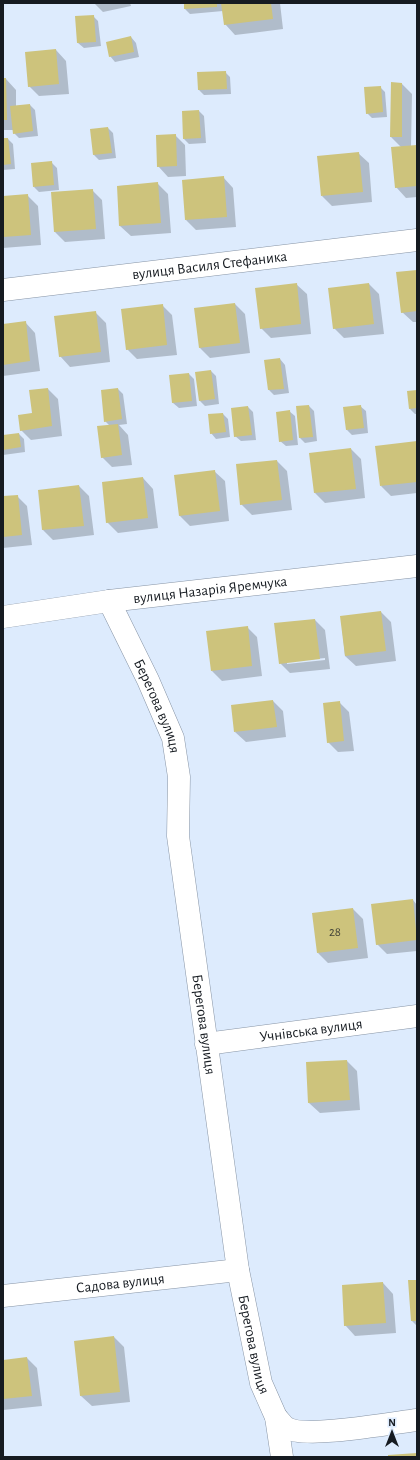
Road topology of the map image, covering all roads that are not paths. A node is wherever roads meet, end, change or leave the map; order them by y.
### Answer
1 (417, 240) edge
2 (3, 290) edge
3 (417, 566) edge
4 (109, 601) junction
5 (3, 617) edge
6 (417, 1016) edge
7 (206, 1044) junction
8 (238, 1270) junction
9 (3, 1296) edge
10 (276, 1417) junction
11 (417, 1420) edge
12 (282, 1457) edge

1 - 2 street, вулиця Василя Стефаника
3 - 4 street, вулиця Назарія Яремчука
4 - 5 street, вулиця Назарія Яремчука
4 - 7 street, Берегова вулиця
6 - 7 street, Учнівська вулиця
7 - 8 street, Берегова вулиця
8 - 9 street, Садова вулиця
8 - 10 street, Берегова вулиця
10 - 11 street
10 - 12 street, Берегова вулиця

